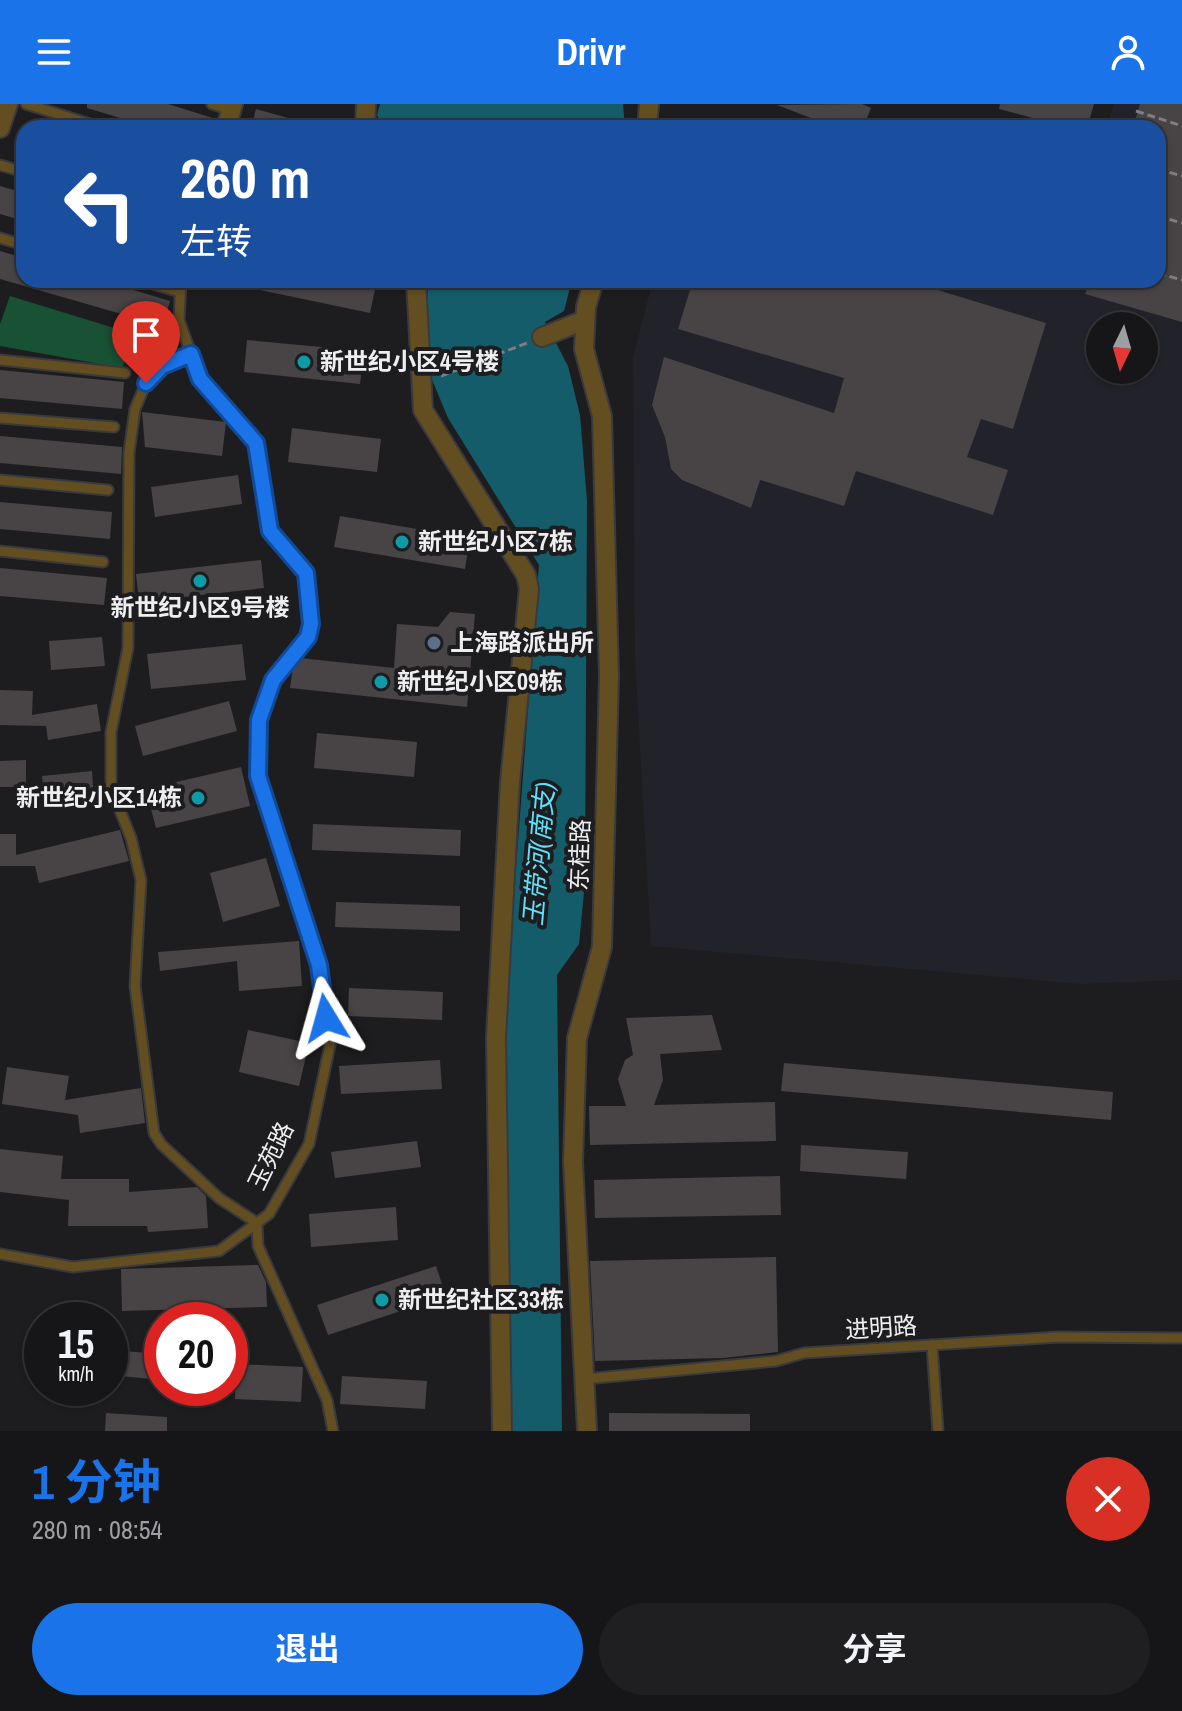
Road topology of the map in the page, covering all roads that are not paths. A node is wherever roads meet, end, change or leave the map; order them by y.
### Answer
1 (8, 104) edge
2 (26, 104) edge
3 (212, 104) edge
4 (230, 114) edge
5 (77, 120) edge
6 (0, 128) edge
7 (167, 288) edge
8 (180, 288) edge
9 (416, 288) edge
10 (592, 288) edge
11 (180, 292) junction
12 (585, 320) junction
13 (542, 337) road end
14 (191, 354) junction
15 (0, 360) edge
16 (125, 373) dead end
17 (440, 377) road end
18 (421, 384) junction
19 (0, 418) edge
20 (114, 427) dead end
21 (0, 480) edge
22 (108, 490) dead end
23 (0, 551) edge
24 (103, 562) dead end
25 (257, 1223) junction
26 (0, 1254) edge
27 (1182, 1338) edge
28 (932, 1345) junction
29 (585, 1379) junction
30 (333, 1431) edge
31 (502, 1431) edge
32 (587, 1431) edge
33 (938, 1431) edge

1 - 6 street
2 - 5 lane
3 - 4 lane
7 - 11 lane
8 - 11 lane, 玉苑路
9 - 18 street
10 - 12 street, 东桂路
11 - 14 lane, 玉苑路
12 - 13 street
12 - 29 street, 东桂路
14 - 25 lane, 玉苑路
14 - 25 lane
15 - 16 lane
17 - 18 street
18 - 31 street
19 - 20 lane
21 - 22 lane
23 - 24 lane
25 - 26 lane, 玉苑路
25 - 30 lane
27 - 28 lane, 进明路
28 - 29 lane, 进明路
28 - 33 lane
29 - 32 street, 东桂路

